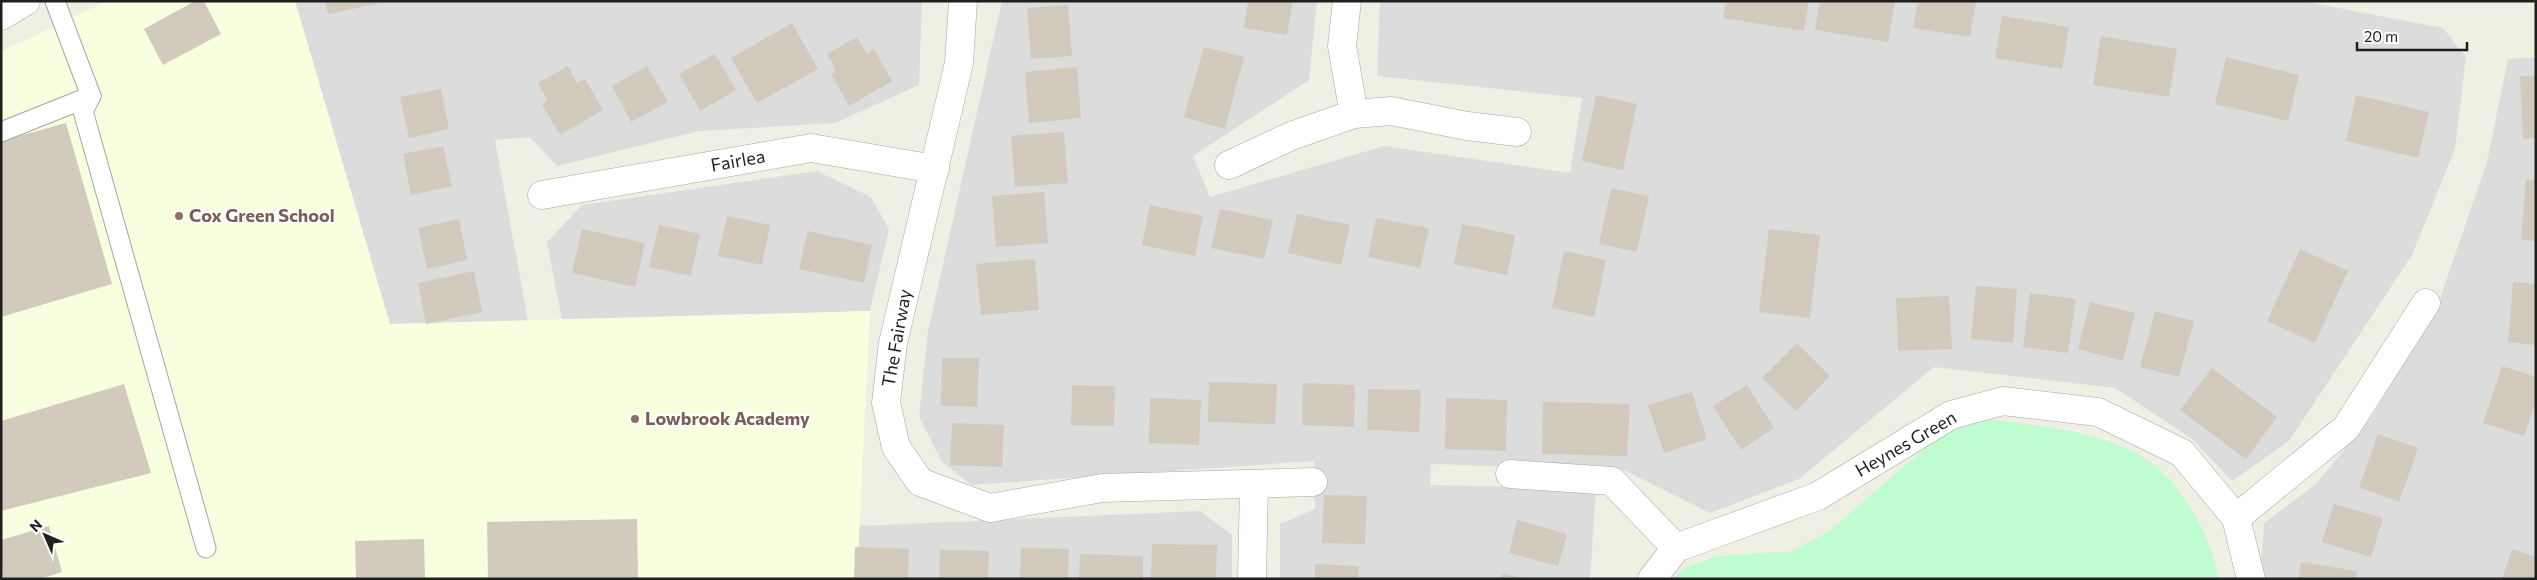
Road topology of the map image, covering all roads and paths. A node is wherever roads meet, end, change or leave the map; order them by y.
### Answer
1 (26, 1) edge
2 (55, 1) edge
3 (963, 1) edge
4 (1347, 1) edge
5 (1, 16) edge
6 (91, 96) junction
7 (1354, 114) junction
8 (1, 132) edge
9 (1517, 132) dead end
10 (1228, 165) dead end
11 (935, 169) junction
12 (542, 194) dead end
13 (2426, 303) dead end
14 (1510, 474) dead end
15 (1313, 482) dead end
16 (1254, 484) junction
17 (2236, 518) junction
18 (206, 548) dead end
19 (1676, 548) junction
20 (1252, 579) edge
21 (1652, 579) edge
22 (2251, 579) edge

1 - 5 street
2 - 6 lane
3 - 11 street, The Fairway
4 - 7 street
6 - 8 lane
6 - 18 lane
7 - 9 street
7 - 10 street
11 - 12 street, Fairlea
11 - 16 street, The Fairway
13 - 17 street
14 - 19 street
15 - 16 street, The Fairway
16 - 20 street
17 - 19 street, Heynes Green
17 - 22 street, Heynes Green
19 - 21 street

